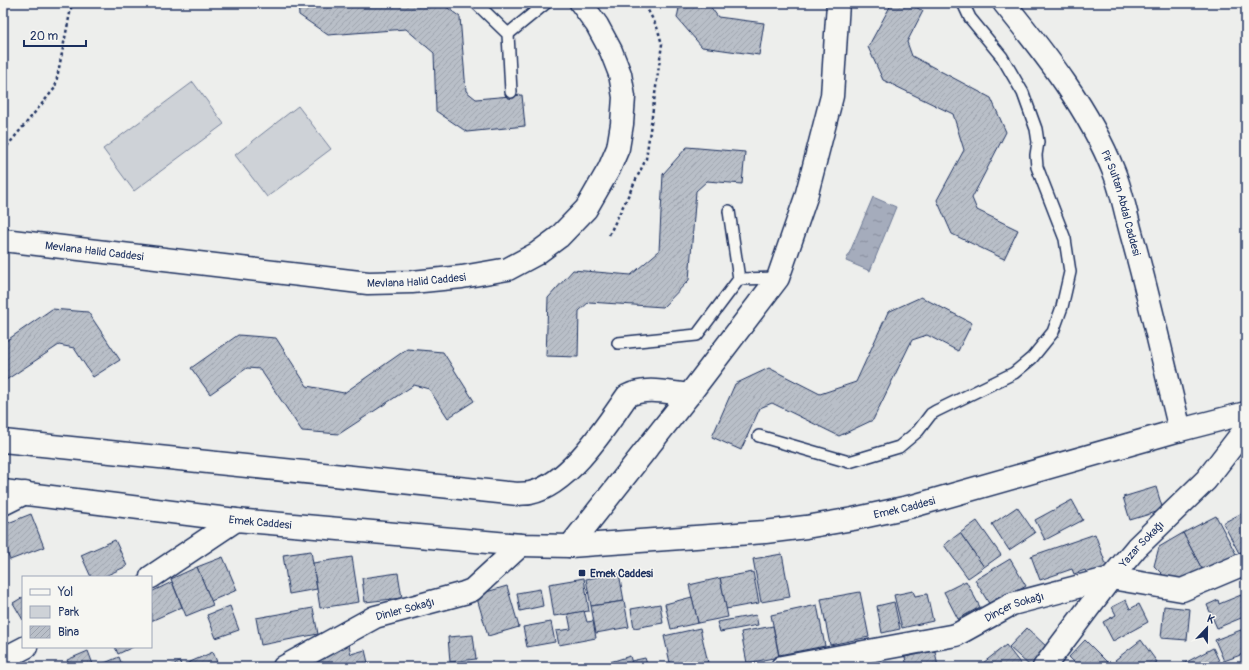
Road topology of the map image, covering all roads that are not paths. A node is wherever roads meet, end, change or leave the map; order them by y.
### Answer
1 (476, 3) edge
2 (546, 3) edge
3 (581, 3) edge
4 (838, 3) edge
5 (963, 3) edge
6 (1004, 3) edge
7 (508, 34) junction
8 (512, 92) dead end
9 (729, 211) dead end
10 (3, 240) edge
11 (778, 278) junction
12 (739, 279) junction
13 (618, 343) dead end
14 (689, 395) junction
15 (1246, 413) edge
16 (1246, 428) edge
17 (1180, 430) junction
18 (759, 436) dead end
19 (3, 441) edge
20 (3, 490) edge
21 (25, 493) junction
22 (3, 504) edge
23 (236, 520) junction
24 (521, 545) junction
25 (570, 546) junction
26 (1246, 563) edge
27 (152, 576) edge
28 (1111, 578) junction
29 (24, 648) edge
30 (3, 659) edge
31 (284, 667) edge
32 (782, 667) edge
33 (1044, 667) edge

1 - 7 lane
2 - 7 lane
3 - 10 street, Mevlana Halid Caddesi
4 - 11 street
5 - 18 lane
6 - 17 street, Pir Sultan Abdal Caddesi
7 - 8 lane
9 - 12 lane
11 - 12 lane
11 - 14 street
12 - 13 lane
14 - 19 street
14 - 25 street
15 - 17 street, Emek Caddesi
16 - 28 street, Yazar Sokağı
17 - 25 street, Emek Caddesi
20 - 21 street, Emek Caddesi
21 - 22 street
21 - 23 street, Emek Caddesi
23 - 24 street, Emek Caddesi
23 - 27 street
24 - 25 street, Emek Caddesi
24 - 31 street, Dinler Sokağı
26 - 28 street, Dinçer Sokağı
28 - 32 street, Dinçer Sokağı
28 - 33 street, Yazar Sokağı
29 - 30 street

